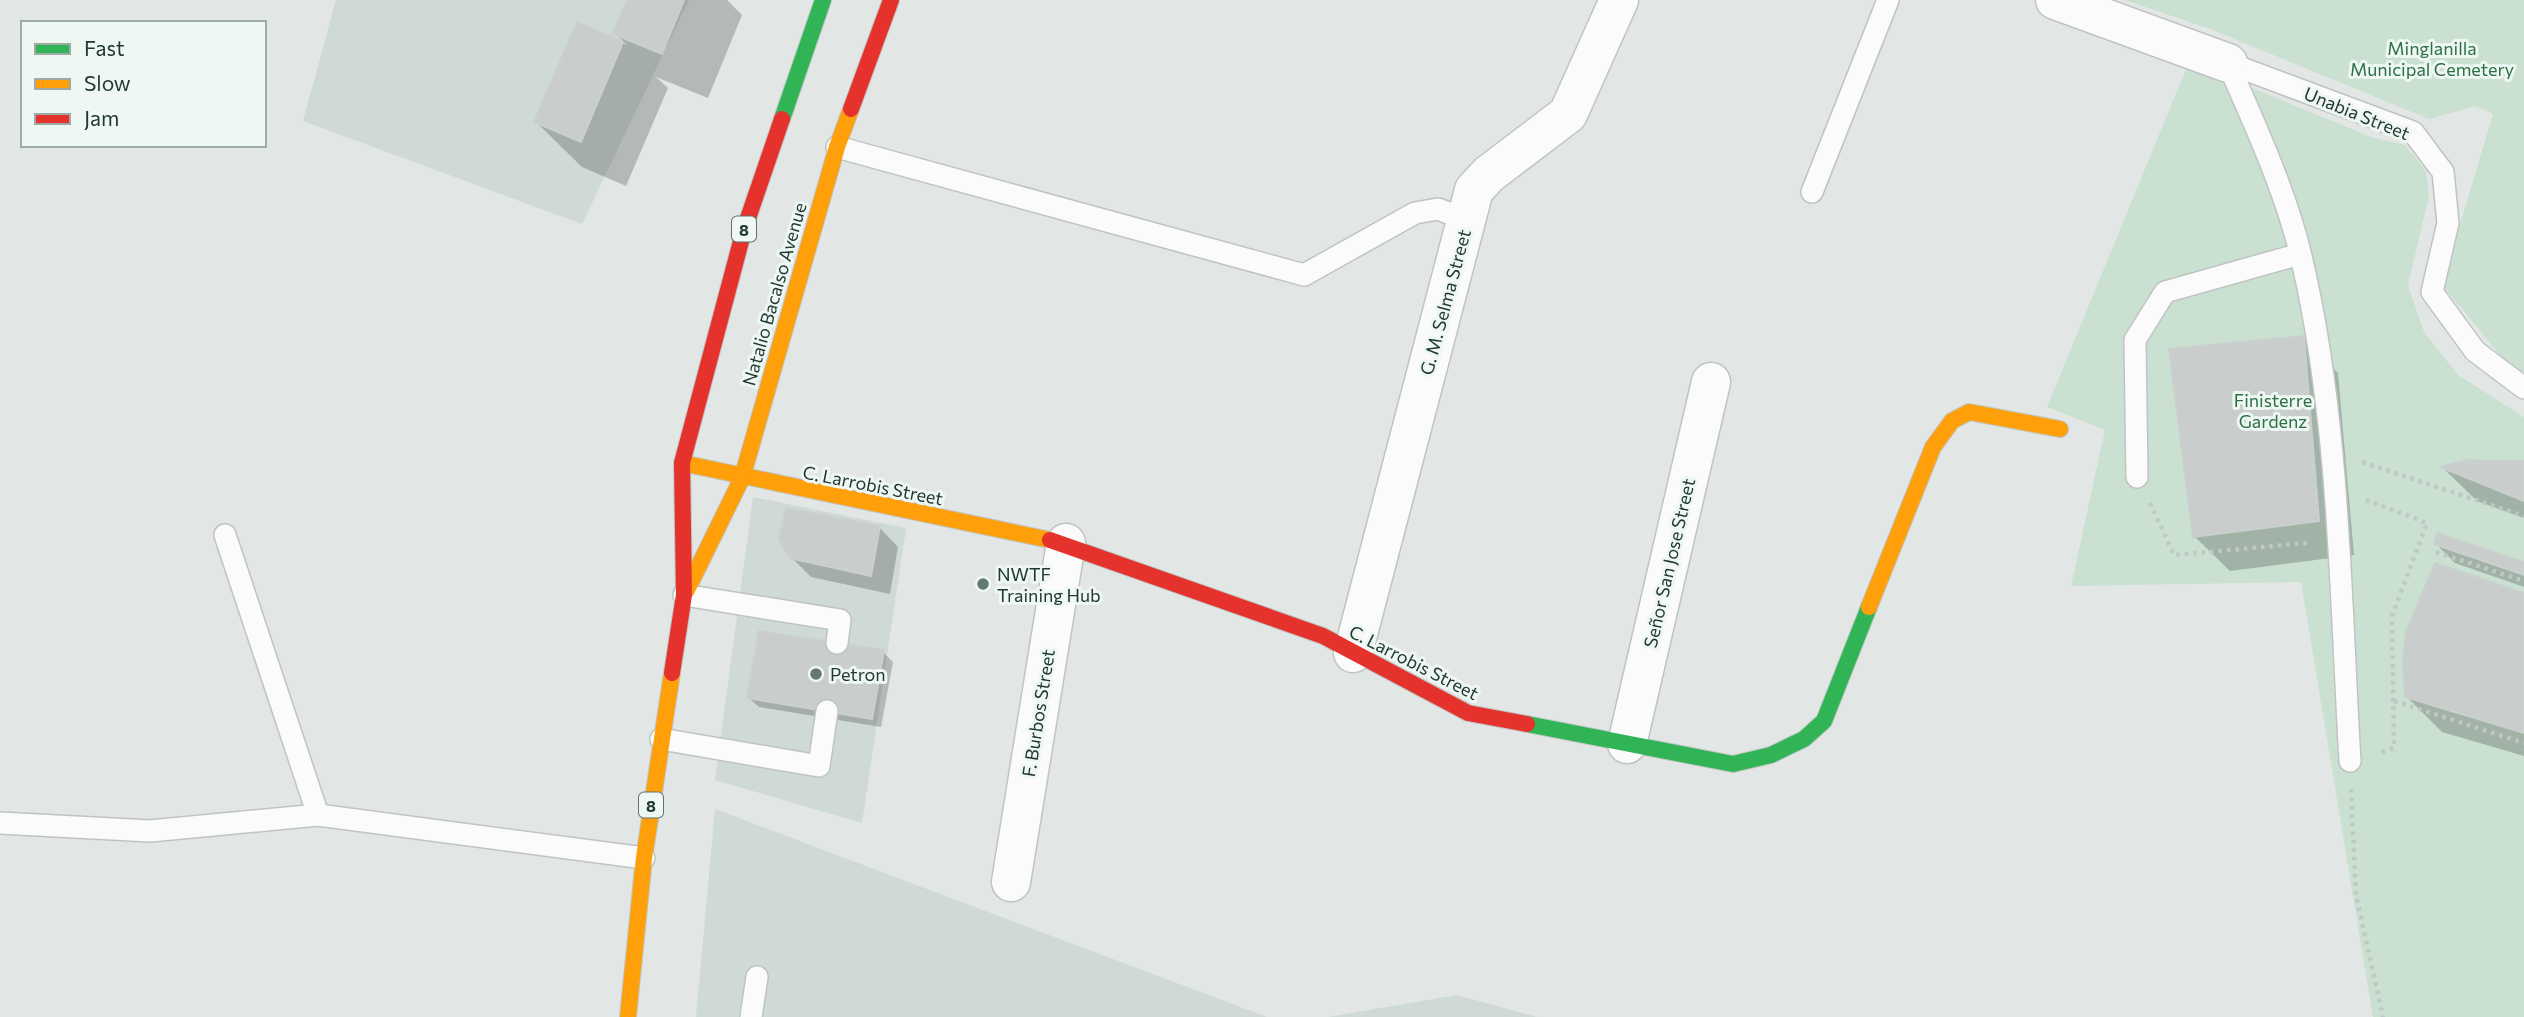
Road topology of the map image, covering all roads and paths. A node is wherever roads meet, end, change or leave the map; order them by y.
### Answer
1 (823, 0) edge
2 (891, 0) edge
3 (1619, 0) edge
4 (1888, 0) edge
5 (2055, 0) edge
6 (2228, 63) junction
7 (837, 147) junction
8 (1812, 192) dead end
9 (1466, 220) junction
10 (2300, 254) junction
11 (1711, 382) dead end
12 (2524, 387) edge
13 (2060, 429) dead end
14 (2331, 452) junction
15 (682, 463) junction
16 (2137, 477) joint
17 (741, 478) junction
18 (2335, 488) junction
19 (2524, 516) edge
20 (225, 535) dead end
21 (2336, 540) junction
22 (1066, 543) junction
23 (2436, 552) dead end
24 (2524, 582) edge
25 (684, 595) junction
26 (837, 643) dead end
27 (1353, 653) junction
28 (827, 711) dead end
29 (661, 738) junction
30 (2524, 743) edge
31 (1627, 744) junction
32 (2350, 761) joint
33 (318, 815) junction
34 (0, 823) edge
35 (644, 858) junction
36 (1011, 882) dead end
37 (757, 977) dead end
38 (628, 1017) edge
39 (751, 1017) edge
40 (2383, 1017) edge

1 - 15 main road, Natalio Bacalso Avenue / 8
2 - 7 main road, Natalio Bacalso Avenue / 8
3 - 9 street, G. M. Selma Street
4 - 8 lane
5 - 6 street, Unabia Street
6 - 10 lane
6 - 12 lane, Unabia Street
7 - 9 lane
7 - 17 main road, Natalio Bacalso Avenue / 8
9 - 27 street, G. M. Selma Street
10 - 14 lane
10 - 16 lane
11 - 31 street, Señor San Jose Street
13 - 31 main road, C. Larrobis Street
14 - 18 lane
14 - 19 path
15 - 17 main road, C. Larrobis Street
15 - 25 main road, Natalio Bacalso Avenue / 8
16 - 21 path
17 - 22 main road, C. Larrobis Street
17 - 25 main road, Natalio Bacalso Avenue / 8
18 - 21 lane
18 - 30 path
20 - 33 lane
21 - 32 lane
22 - 27 main road, C. Larrobis Street
22 - 36 street, F. Burbos Street
23 - 24 path
25 - 26 lane
25 - 29 main road, Natalio Bacalso Avenue / 8
27 - 31 main road, C. Larrobis Street
28 - 29 lane
29 - 35 main road, Natalio Bacalso Avenue / 8
32 - 40 path
33 - 34 lane
33 - 35 lane
35 - 38 main road, Natalio Bacalso Avenue / 8
37 - 39 lane

